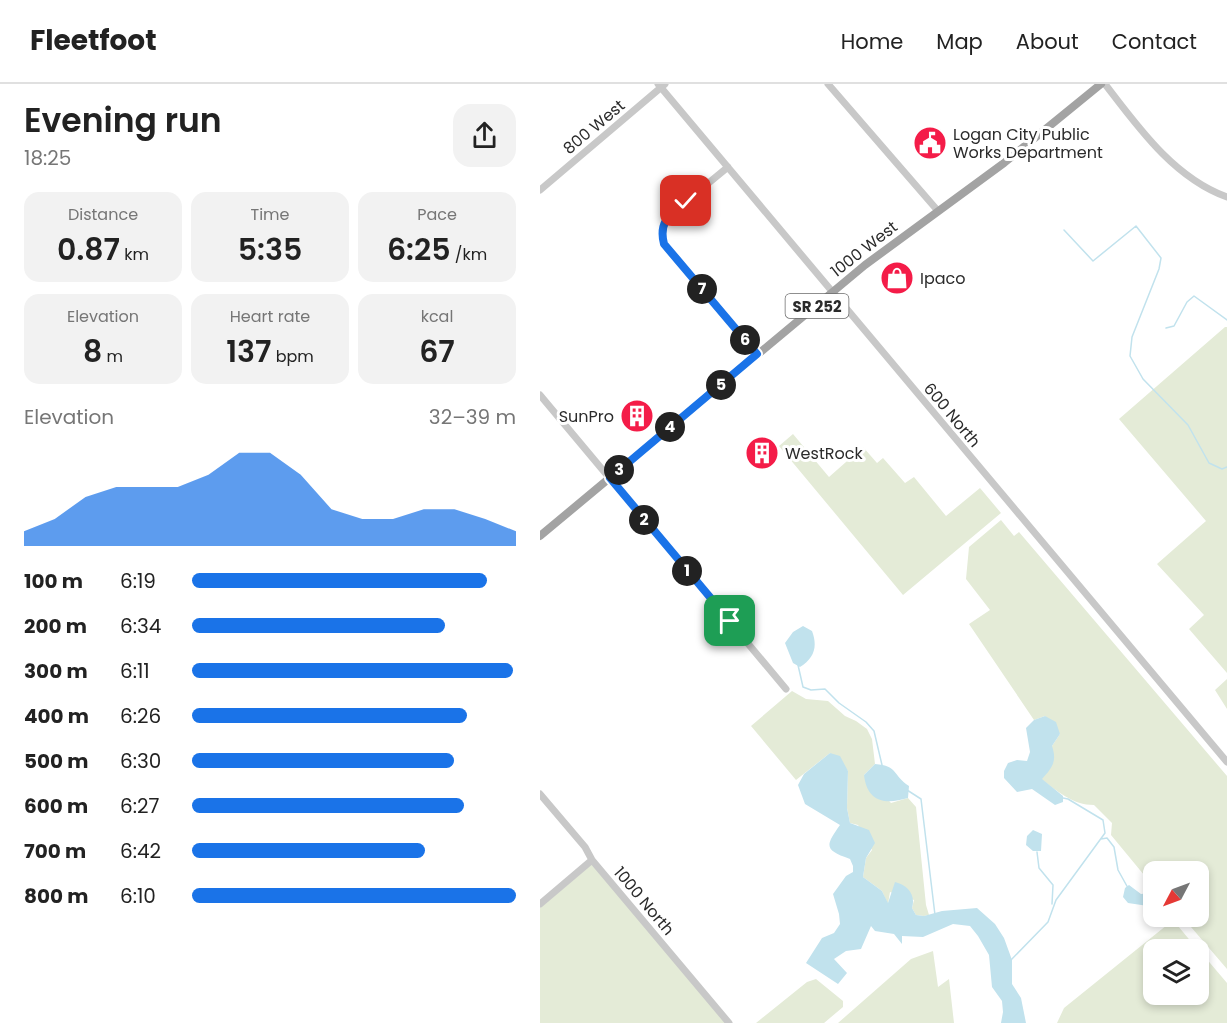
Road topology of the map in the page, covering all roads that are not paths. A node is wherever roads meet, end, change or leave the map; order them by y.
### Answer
1 (828, 84) edge
2 (1103, 84) edge
3 (661, 85) edge
4 (728, 167) junction
5 (540, 190) edge
6 (1227, 197) edge
7 (938, 211) junction
8 (833, 292) junction
9 (757, 354) junction
10 (540, 395) edge
11 (610, 478) junction
12 (540, 536) edge
13 (786, 689) dead end
14 (1227, 762) edge
15 (540, 794) edge
16 (592, 860) junction
17 (540, 904) edge
18 (729, 1023) edge

1 - 7 street
2 - 6 street
2 - 7 main road, 1000 West / SR 252
3 - 4 street, 600 North
3 - 5 street, 800 West
4 - 8 street, 600 North
4 - 9 street
7 - 8 main road, 1000 West / SR 252
8 - 9 main road, 1000 West / SR 252
8 - 14 street, 600 North
9 - 11 main road, 1000 West / SR 252
10 - 11 street
11 - 12 main road, 1000 West / SR 252
11 - 13 street
15 - 16 street, 1000 North
16 - 17 street
16 - 18 street, 1000 North

